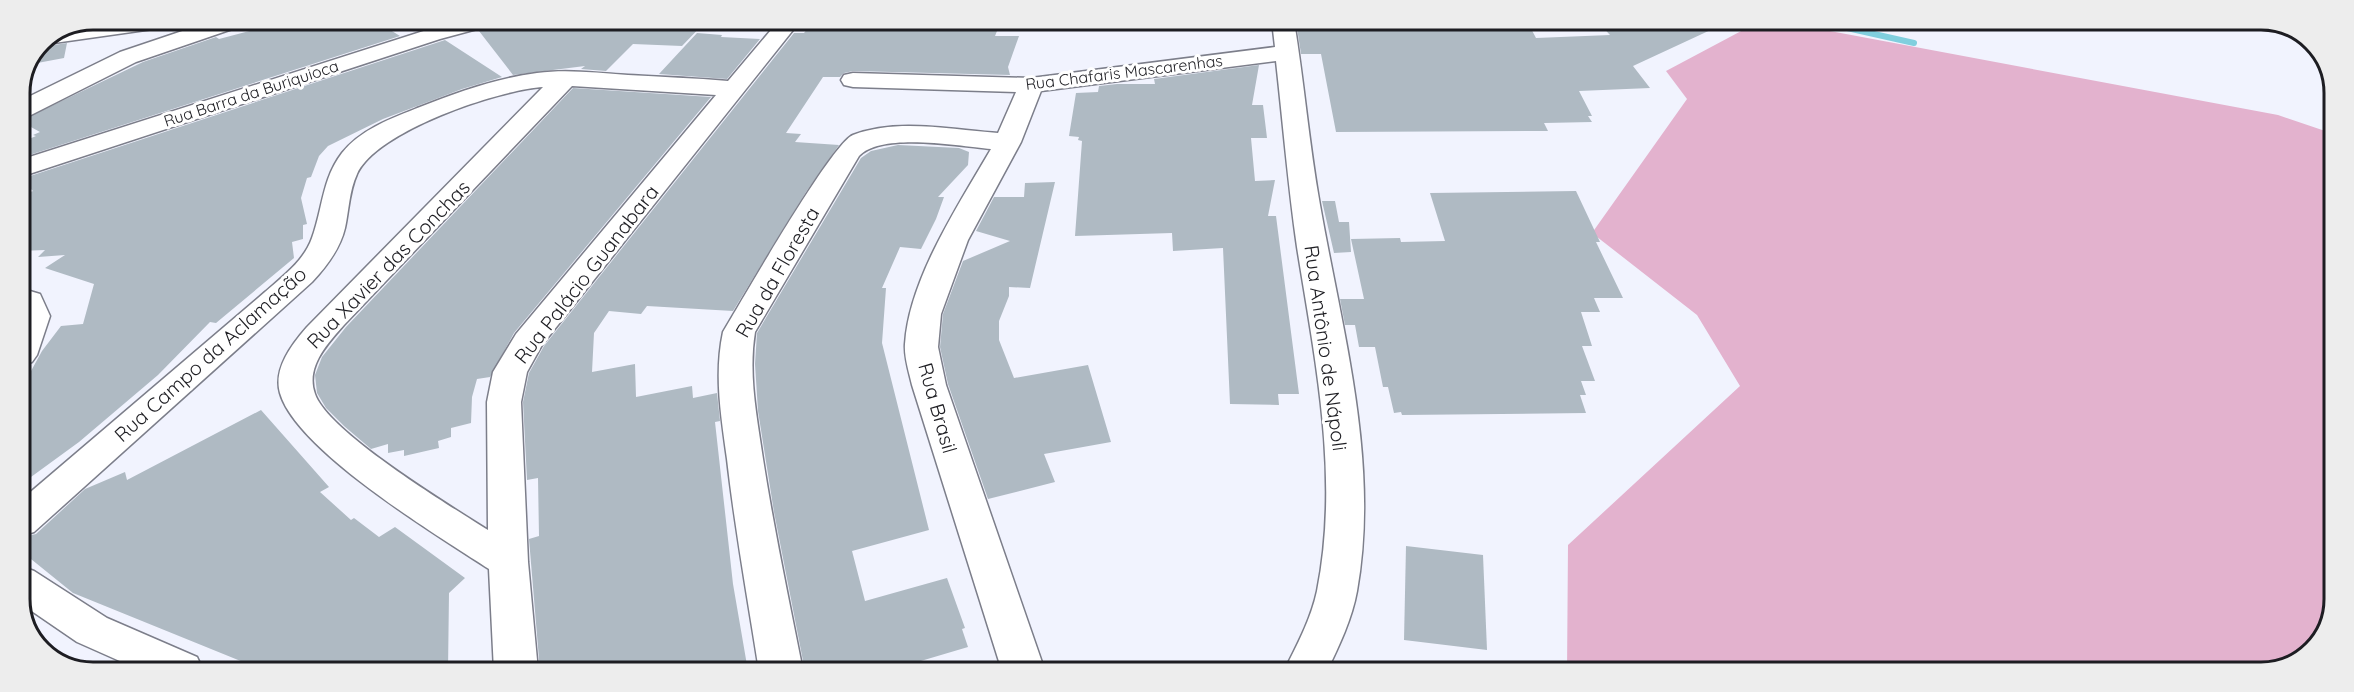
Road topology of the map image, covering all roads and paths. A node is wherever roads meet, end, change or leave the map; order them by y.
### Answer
1 (96, 30) edge
2 (207, 30) edge
3 (447, 30) edge
4 (780, 30) edge
5 (75, 33) edge
6 (1285, 37) edge
7 (566, 78) junction
8 (853, 80) dead end
9 (1031, 85) junction
10 (733, 88) junction
11 (30, 106) edge
12 (1008, 142) junction
13 (30, 166) edge
14 (30, 306) edge
15 (30, 325) edge
16 (30, 513) edge
17 (508, 562) junction
18 (30, 589) edge
19 (164, 662) edge
20 (515, 662) edge
21 (779, 662) edge
22 (1021, 662) edge
23 (1310, 662) edge

1 - 5 street
2 - 11 street
3 - 13 street, Rua Barra da Buriquioca
4 - 10 street, Rua Palácio Guanabara
6 - 9 street, Rua Chafaris Mascarenhas
6 - 23 street, Rua Antônio de Nápoli
7 - 10 street, Rua Campo da Aclamação
7 - 16 street, Rua Campo da Aclamação
7 - 17 street, Rua Xavier das Conchas
8 - 9 street, Rua Chafaris Mascarenhas
9 - 12 street, Rua Brasil
10 - 17 street, Rua Palácio Guanabara
12 - 21 street, Rua da Floresta
12 - 22 street, Rua Brasil
14 - 15 street
17 - 20 street, Rua Palácio Guanabara
18 - 19 street

